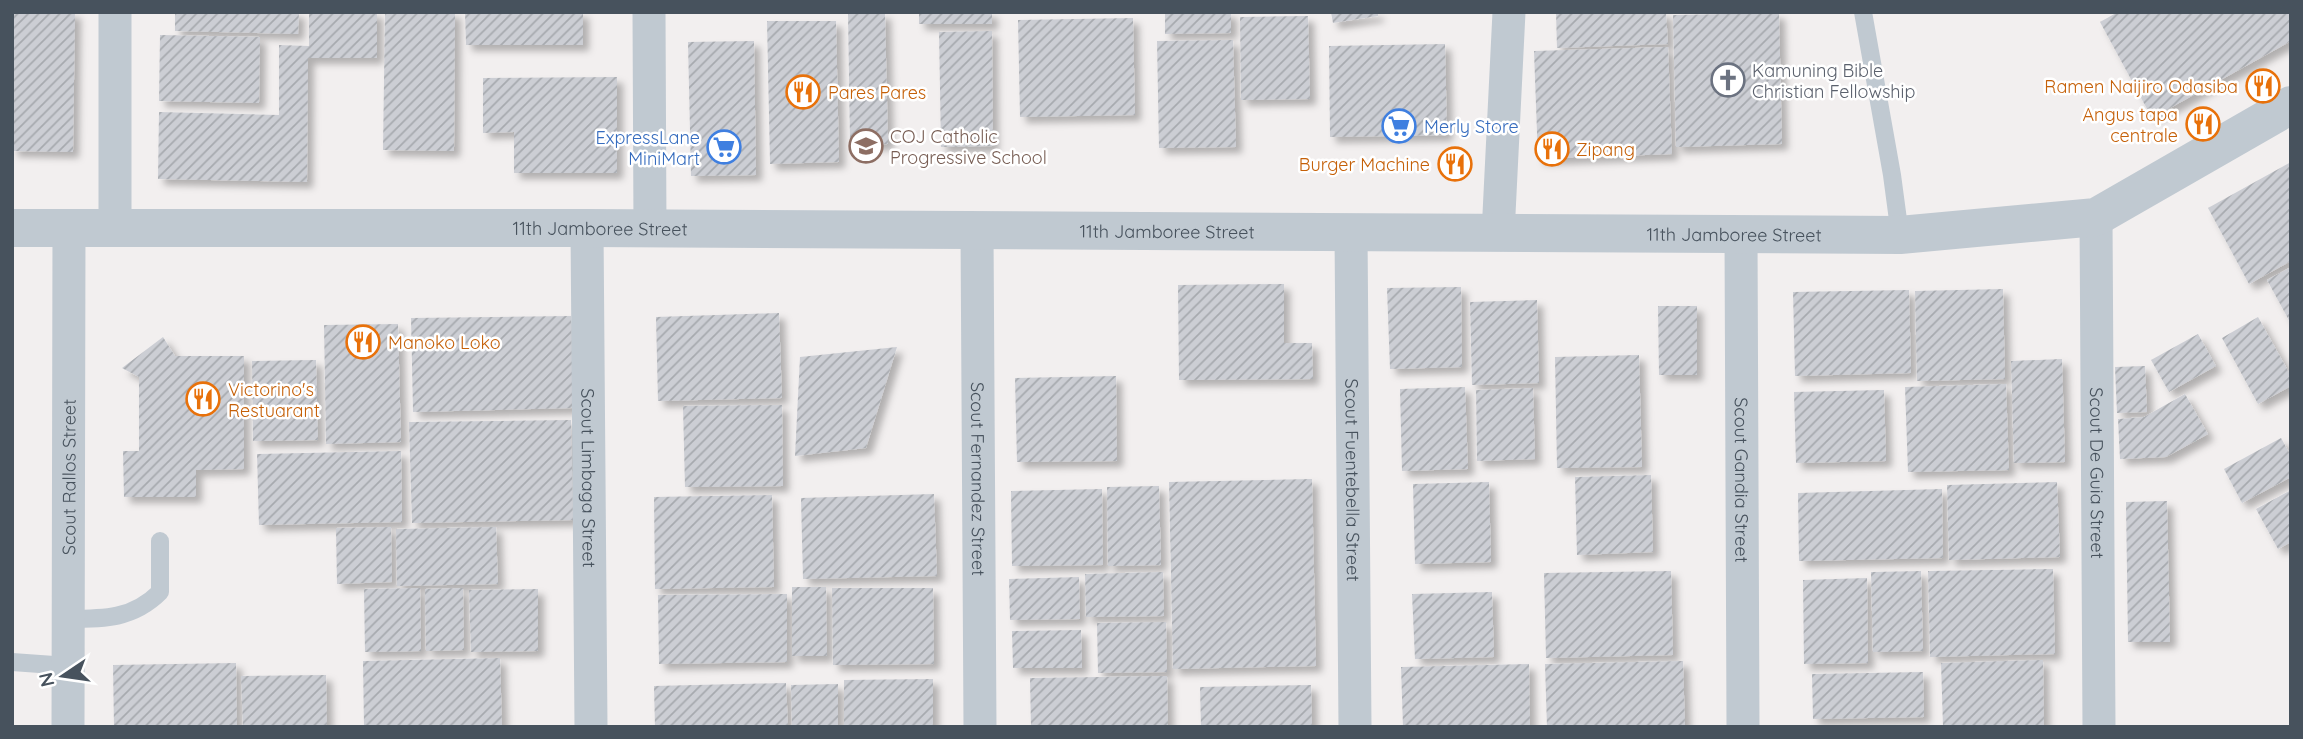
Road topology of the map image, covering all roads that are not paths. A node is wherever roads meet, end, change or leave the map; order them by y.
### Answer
1 (115, 12) edge
2 (649, 12) edge
3 (1509, 12) edge
4 (1863, 12) edge
5 (2291, 105) edge
6 (2096, 217) junction
7 (12, 228) edge
8 (69, 228) junction
9 (115, 228) junction
10 (587, 228) junction
11 (650, 230) junction
12 (977, 232) junction
13 (1351, 233) junction
14 (1498, 234) junction
15 (1741, 235) junction
16 (1900, 235) junction
17 (160, 541) dead end
18 (68, 619) junction
19 (12, 662) edge
20 (68, 666) junction
21 (68, 727) edge
22 (592, 727) edge
23 (980, 727) edge
24 (1355, 727) edge
25 (1743, 727) edge
26 (2099, 727) edge

1 - 9 street
2 - 11 street
3 - 14 street
4 - 16 lane
5 - 6 street, 11th Jamboree Street
6 - 16 street, 11th Jamboree Street
6 - 26 street, Scout De Guia Street
7 - 8 street, 11th Jamboree Street
8 - 9 street, 11th Jamboree Street
8 - 18 street, Scout Rallos Street
9 - 10 street, 11th Jamboree Street
10 - 11 street, 11th Jamboree Street
10 - 22 street, Scout Limbaga Street
11 - 12 street, 11th Jamboree Street
12 - 13 street, 11th Jamboree Street
12 - 23 street, Scout Fernandez Street
13 - 14 street, 11th Jamboree Street
13 - 24 street, Scout Fuentebella Street
14 - 15 street, 11th Jamboree Street
15 - 16 street, 11th Jamboree Street
15 - 25 street, Scout Gandia Street
17 - 18 lane
18 - 20 street, Scout Rallos Street
19 - 20 lane
20 - 21 street, Scout Rallos Street

